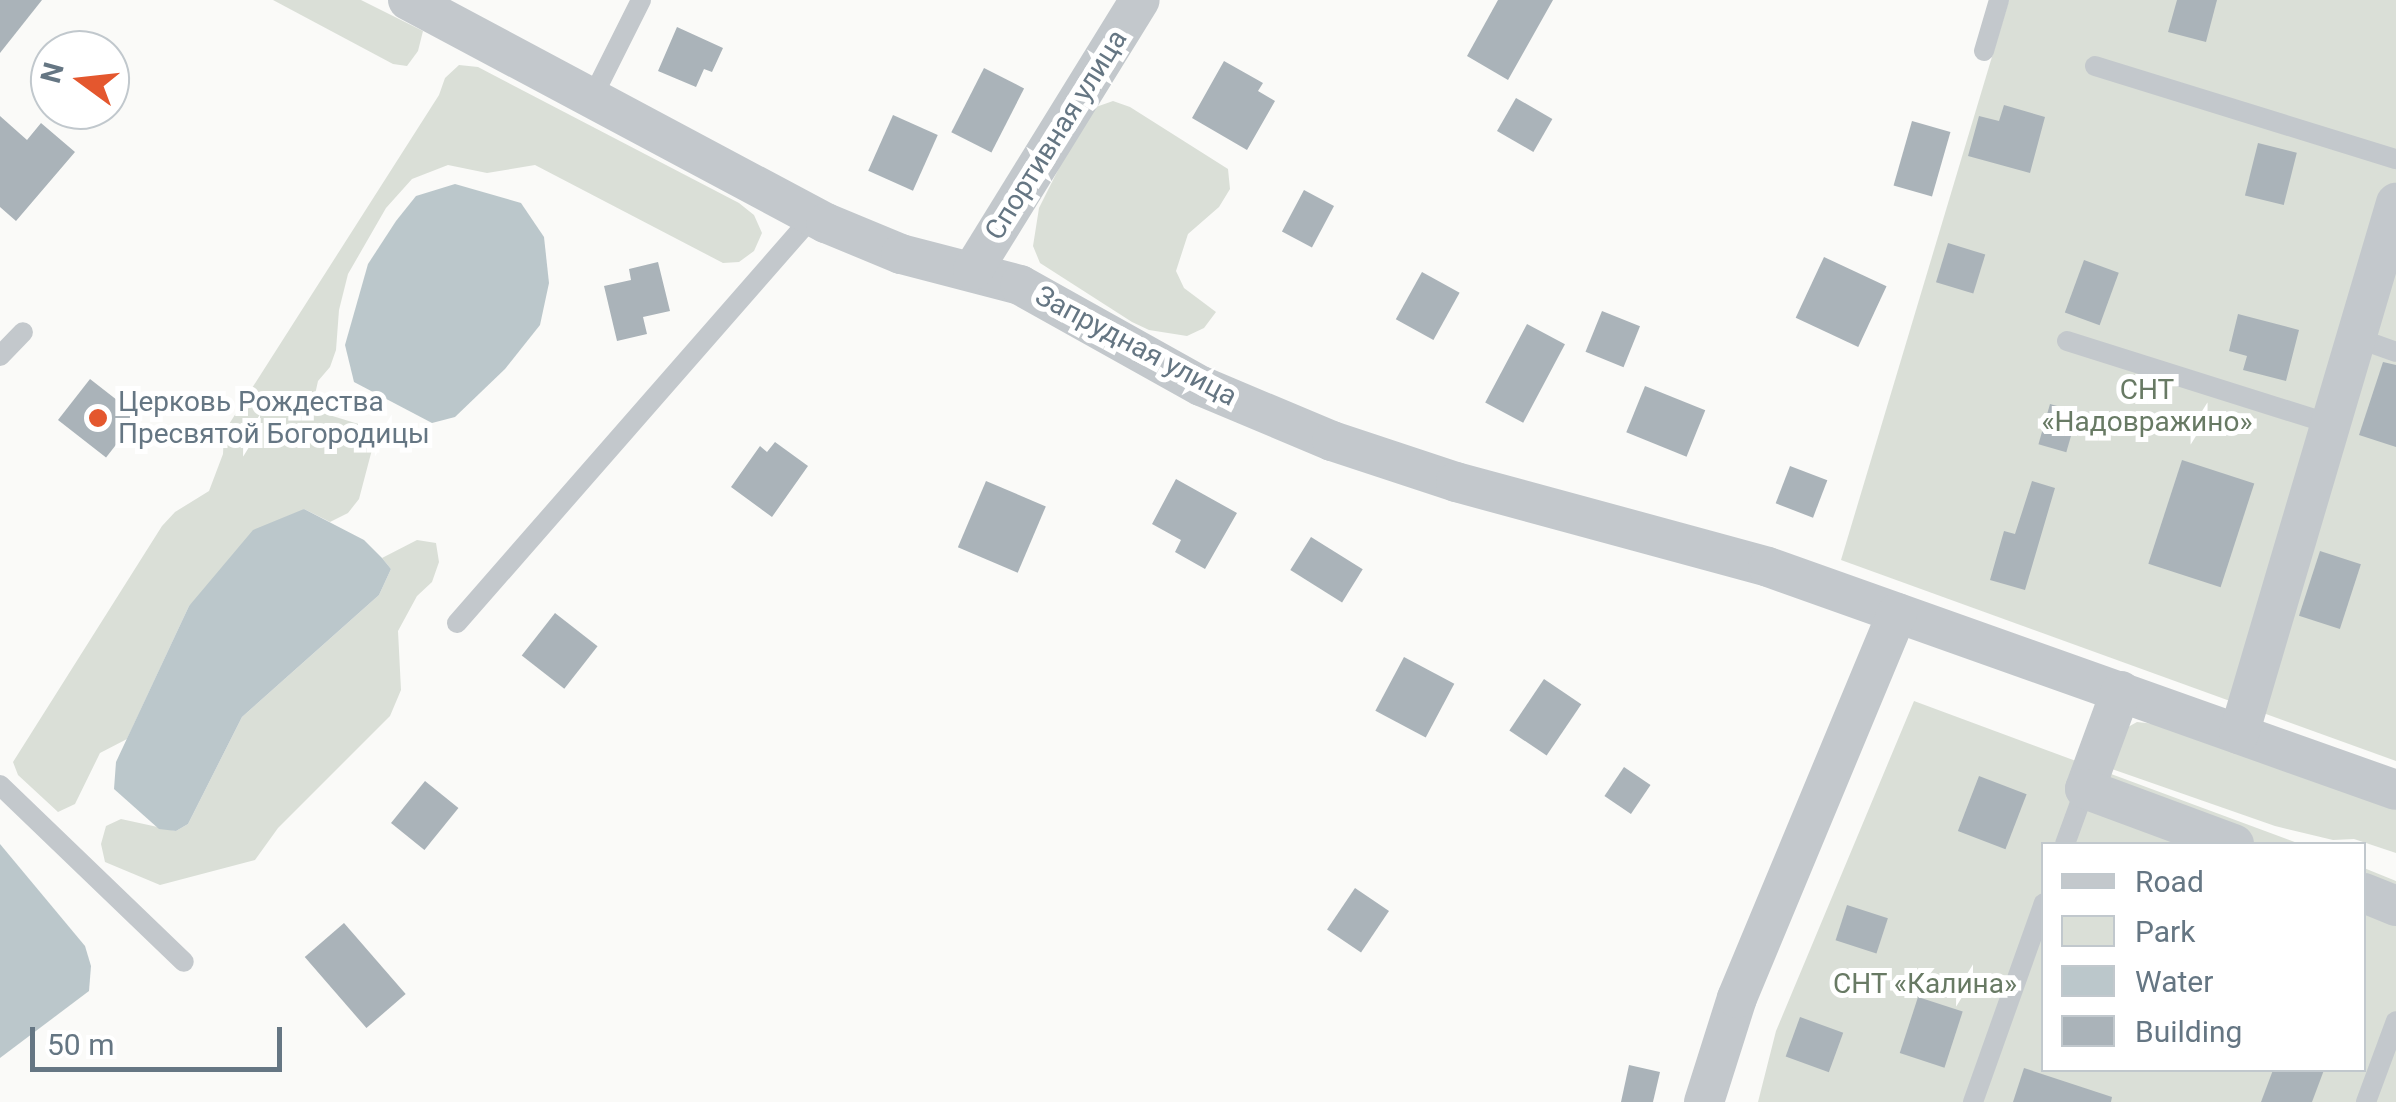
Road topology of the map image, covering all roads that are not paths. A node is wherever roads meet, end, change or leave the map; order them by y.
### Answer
1 (408, 0) edge
2 (641, 0) edge
3 (1140, 0) edge
4 (1998, 0) edge
5 (1984, 50) dead end
6 (2095, 66) dead end
7 (593, 96) junction
8 (2396, 159) edge
9 (2396, 203) edge
10 (813, 216) junction
11 (973, 270) junction
12 (23, 332) dead end
13 (2356, 338) junction
14 (2066, 341) dead end
15 (2396, 352) edge
16 (0, 356) edge
17 (2332, 424) junction
18 (1897, 613) junction
19 (456, 623) dead end
20 (2120, 691) junction
21 (2239, 734) junction
22 (0, 785) edge
23 (2084, 788) junction
24 (2396, 790) edge
25 (2065, 842) edge
26 (2229, 842) edge
27 (2366, 894) edge
28 (2396, 906) edge
29 (2041, 912) edge
30 (184, 962) dead end
31 (2396, 1021) edge
32 (1704, 1102) edge
33 (1972, 1102) edge
34 (2366, 1102) edge

1 - 7 street, Запрудная улица
2 - 7 lane
3 - 11 street, Спортивная улица
4 - 5 lane
6 - 8 lane
7 - 10 street, Запрудная улица
9 - 13 street
10 - 11 street, Запрудная улица
10 - 19 lane
11 - 18 street, Запрудная улица
12 - 16 lane
13 - 15 lane
13 - 17 street
14 - 17 lane
17 - 21 street
18 - 20 street, Запрудная улица
18 - 32 street
20 - 21 street, Запрудная улица
20 - 23 street
21 - 24 street, Запрудная улица
22 - 30 lane
23 - 25 lane
23 - 26 street
27 - 28 street
29 - 33 lane
31 - 34 lane

